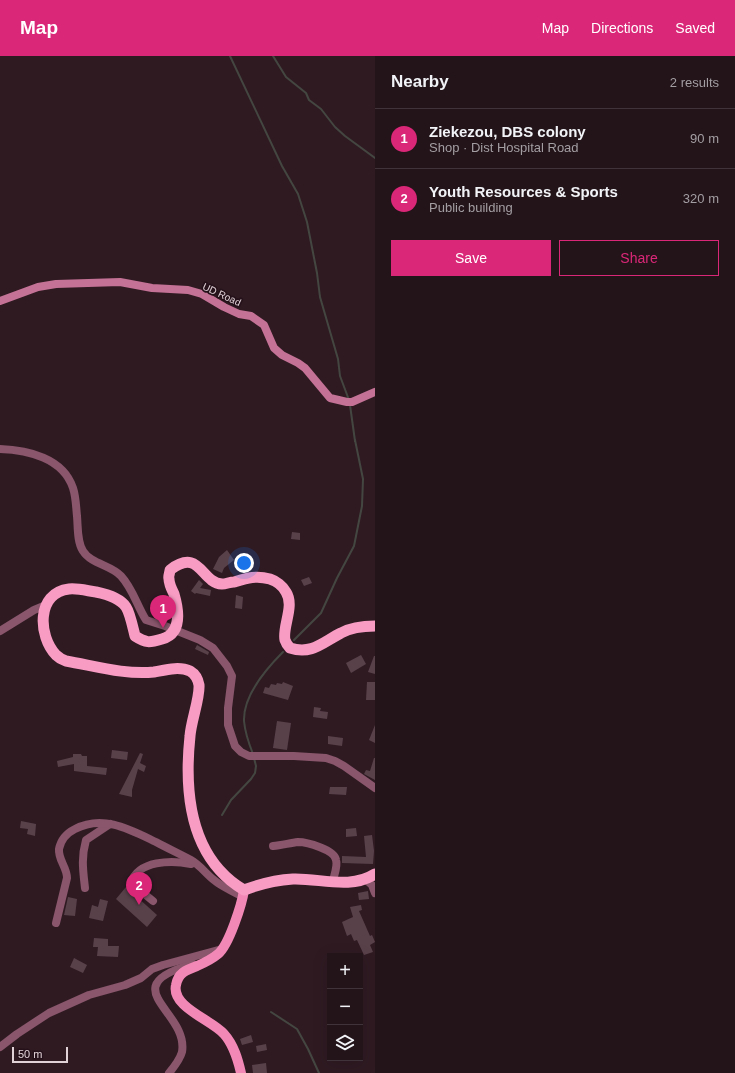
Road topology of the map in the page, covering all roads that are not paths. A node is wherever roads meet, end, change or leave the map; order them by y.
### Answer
1 (0, 301) edge
2 (375, 392) edge
3 (0, 449) edge
4 (46, 605) junction
5 (375, 626) edge
6 (0, 631) edge
7 (175, 631) junction
8 (375, 788) edge
9 (110, 824) junction
10 (273, 846) dead end
11 (198, 865) junction
12 (371, 877) edge
13 (333, 881) junction
14 (85, 888) dead end
15 (375, 892) edge
16 (244, 893) junction
17 (153, 901) dead end
18 (56, 923) dead end
19 (222, 949) junction
20 (213, 958) junction
21 (0, 1047) edge
22 (182, 1052) junction
23 (169, 1073) edge
24 (176, 1073) edge
25 (241, 1073) edge

1 - 2 main road, UD Road
3 - 7 street
4 - 6 street
4 - 7 highway
4 - 16 highway
5 - 7 highway
7 - 8 street
9 - 11 street
9 - 14 street
9 - 18 street
10 - 13 street
11 - 16 street
11 - 17 street
12 - 13 highway
12 - 15 street
13 - 16 highway
16 - 19 main road
19 - 20 main road
19 - 21 street
20 - 22 street
20 - 25 main road
22 - 23 street
22 - 24 street

